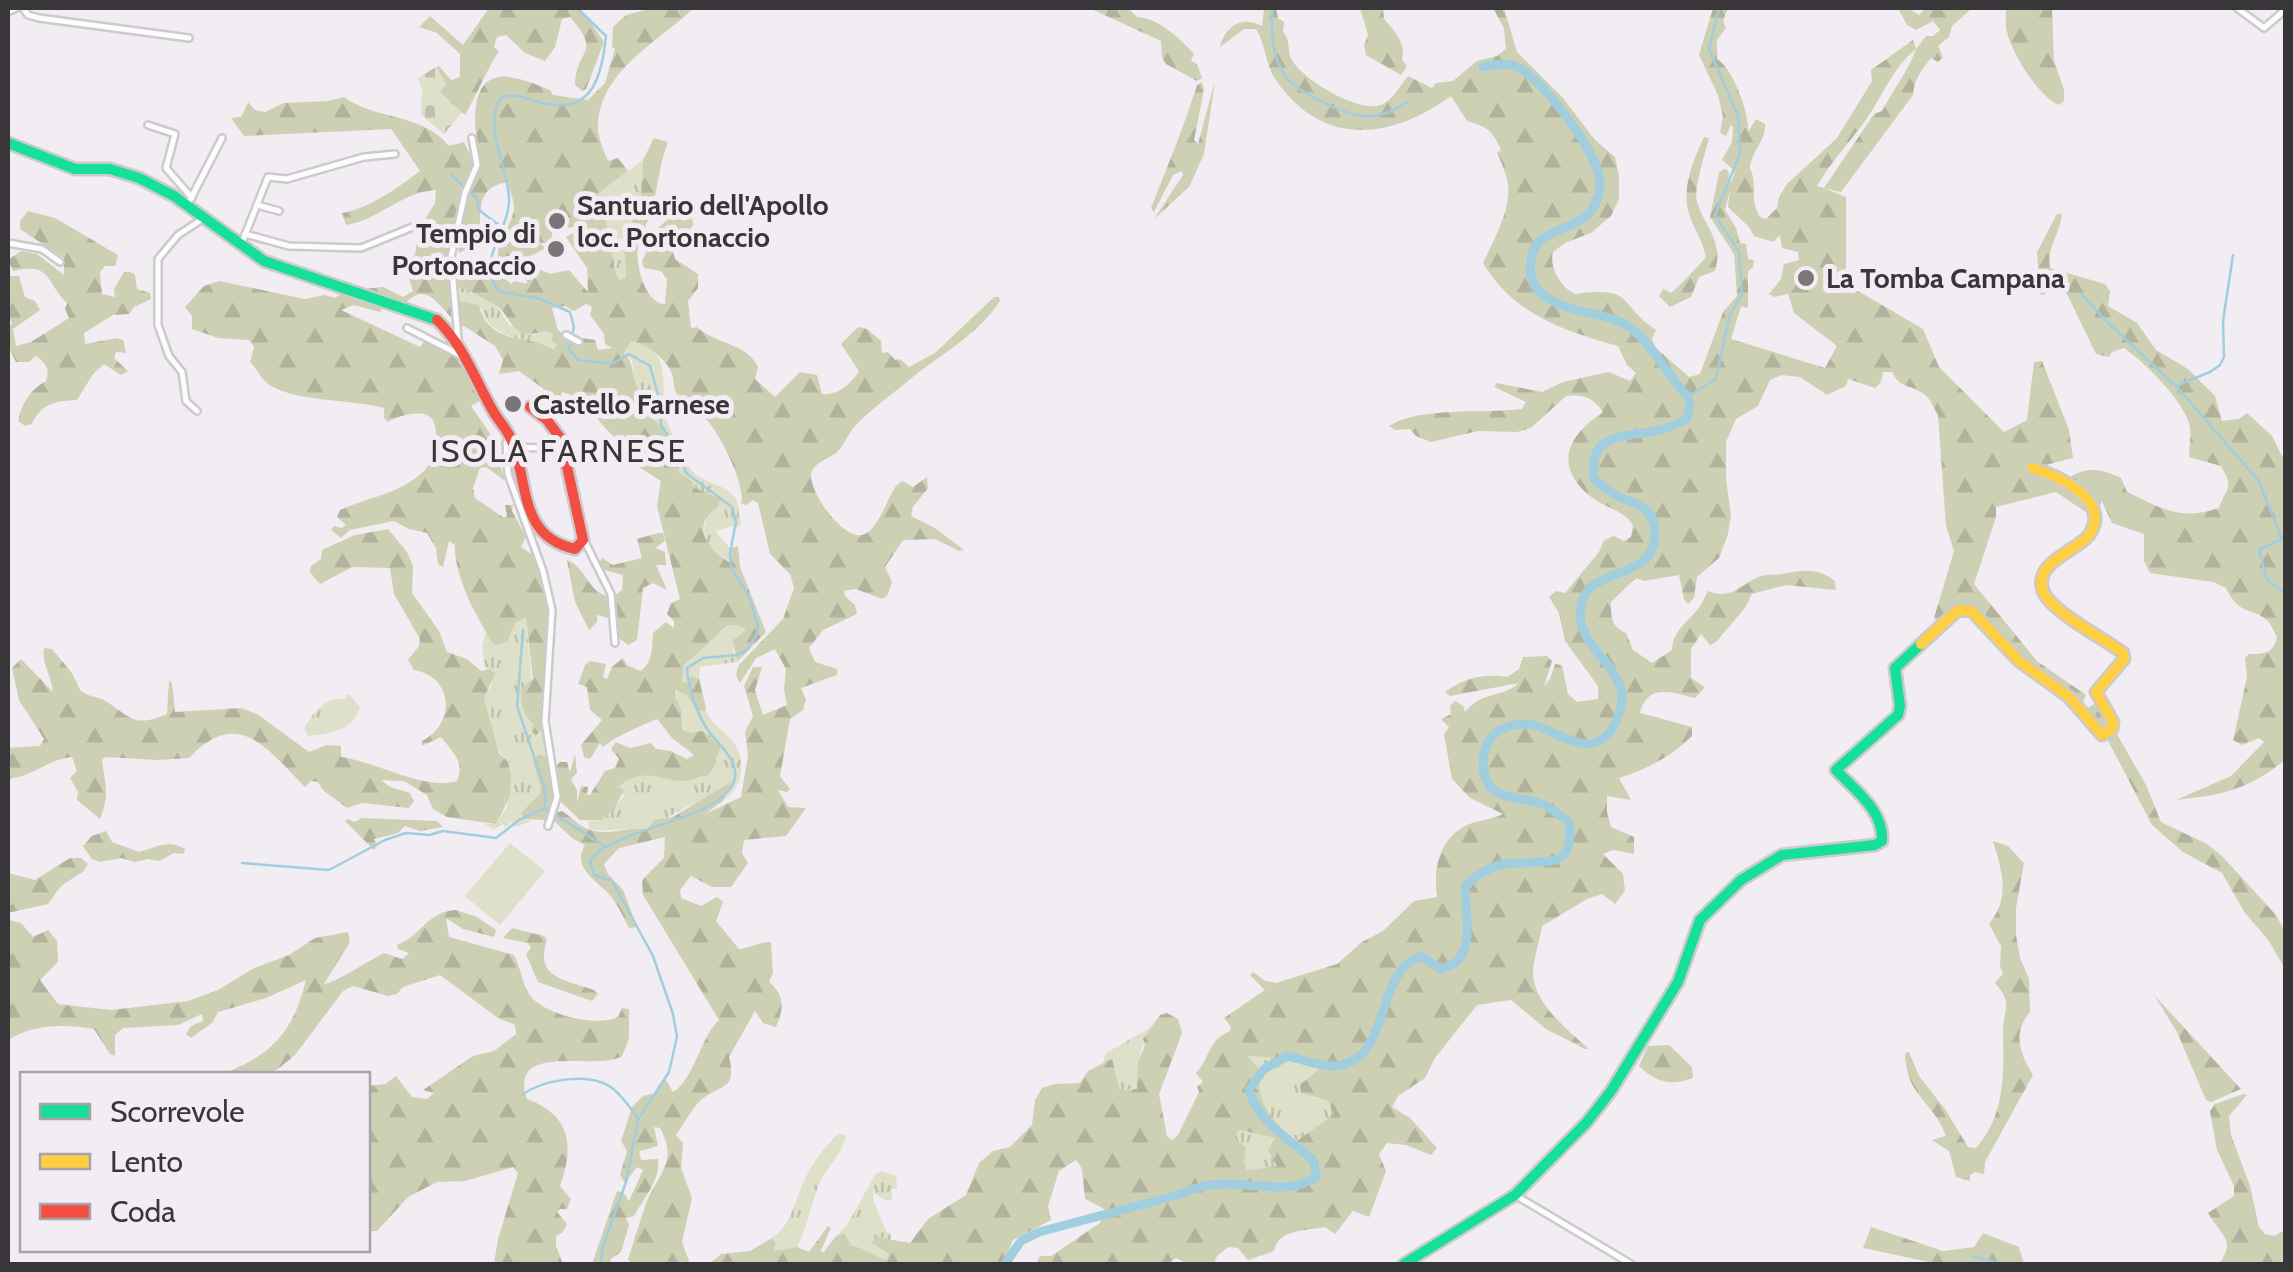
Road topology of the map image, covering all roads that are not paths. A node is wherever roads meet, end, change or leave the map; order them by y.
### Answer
1 (20, 8) edge
2 (2237, 8) edge
3 (2286, 9) edge
4 (8, 12) edge
5 (188, 38) dead end
6 (148, 126) dead end
7 (222, 138) dead end
8 (472, 138) dead end
9 (8, 144) edge
10 (394, 154) dead end
11 (190, 202) junction
12 (256, 205) junction
13 (279, 211) dead end
14 (204, 218) junction
15 (416, 226) dead end
16 (243, 240) junction
17 (8, 243) edge
18 (60, 262) dead end
19 (407, 328) dead end
20 (461, 351) junction
21 (530, 407) dead end
22 (198, 411) dead end
23 (508, 441) junction
24 (544, 448) dead end
25 (2032, 468) dead end
26 (586, 544) dead end
27 (614, 643) dead end
28 (549, 823) dead end
29 (1515, 1196) junction
30 (1404, 1264) edge
31 (1630, 1264) edge

1 - 4 street
1 - 5 street
2 - 3 street
6 - 11 street
7 - 11 street
8 - 20 street
9 - 11 street
10 - 12 street
11 - 14 street
12 - 13 street
12 - 16 street
14 - 16 street
14 - 22 street
15 - 16 street
16 - 20 street
17 - 18 street
19 - 20 street
20 - 23 street
21 - 23 street
23 - 24 street
23 - 28 street
25 - 29 street
26 - 27 street
29 - 30 street
29 - 31 street

